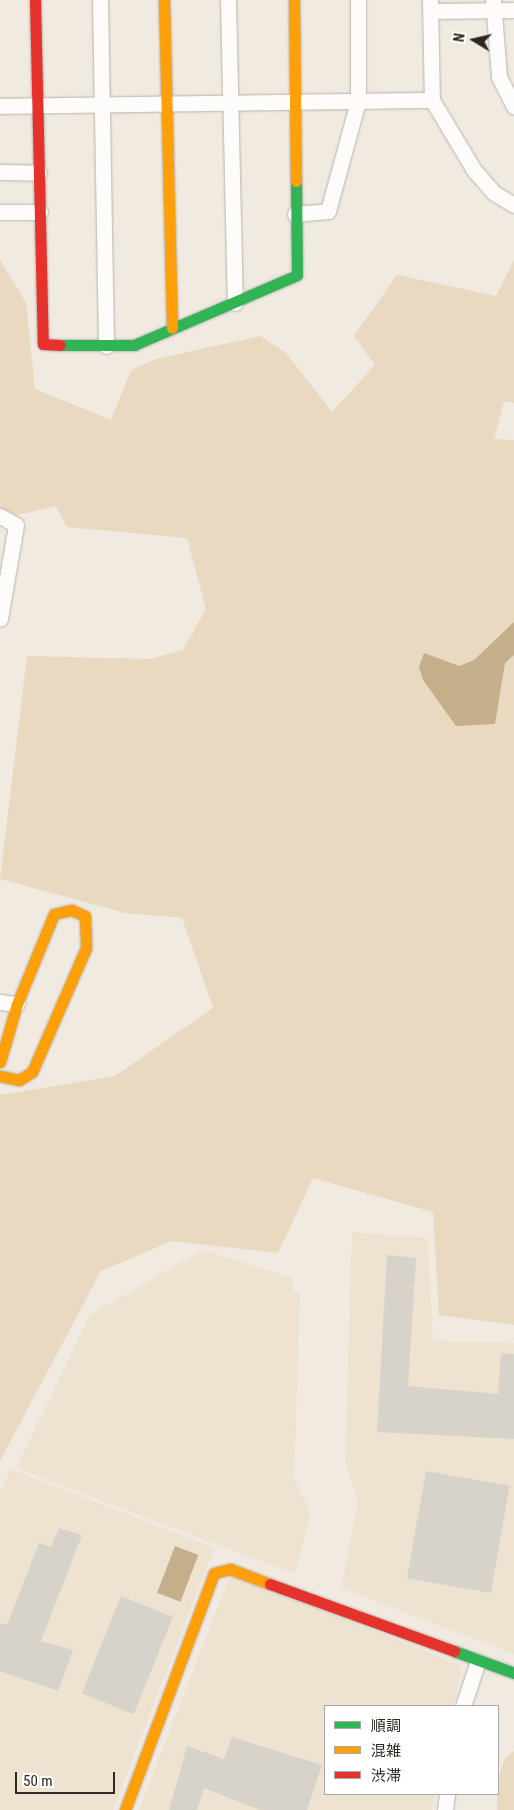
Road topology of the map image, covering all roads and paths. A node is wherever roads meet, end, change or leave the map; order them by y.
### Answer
1 (35, 0) edge
2 (100, 0) edge
3 (164, 0) edge
4 (228, 0) edge
5 (294, 0) edge
6 (358, 0) edge
7 (494, 4) edge
8 (430, 5) edge
9 (514, 10) edge
10 (432, 100) junction
11 (358, 101) junction
12 (296, 102) junction
13 (230, 103) junction
14 (166, 104) junction
15 (102, 105) junction
16 (0, 106) edge
17 (38, 106) junction
18 (514, 106) edge
19 (0, 172) edge
20 (39, 173) junction
21 (514, 205) edge
22 (0, 212) edge
23 (40, 212) junction
24 (295, 214) junction
25 (235, 303) junction
26 (172, 328) junction
27 (106, 346) junction
28 (0, 516) edge
29 (0, 619) edge
30 (0, 1002) edge
31 (17, 1004) junction
32 (0, 1062) edge
33 (0, 1076) edge
34 (478, 1660) junction
35 (514, 1673) edge
36 (463, 1705) edge
37 (447, 1795) edge
38 (125, 1810) edge
39 (445, 1810) edge

1 - 17 street
2 - 15 street
3 - 14 street
4 - 13 street
5 - 12 street
6 - 11 street
7 - 8 street
7 - 9 street
7 - 18 street
8 - 10 street
10 - 11 street
10 - 21 street
11 - 12 street
11 - 24 street
12 - 13 street
12 - 24 street
13 - 14 street
13 - 25 street
14 - 15 street
14 - 26 street
15 - 17 street
15 - 27 street
16 - 17 street
17 - 20 street
19 - 20 street
20 - 23 street
22 - 23 street
23 - 27 street
24 - 25 street
25 - 26 street
26 - 27 street
28 - 29 street
30 - 31 street
31 - 32 street
31 - 33 street
34 - 35 street
34 - 36 street
34 - 38 street
37 - 39 street

